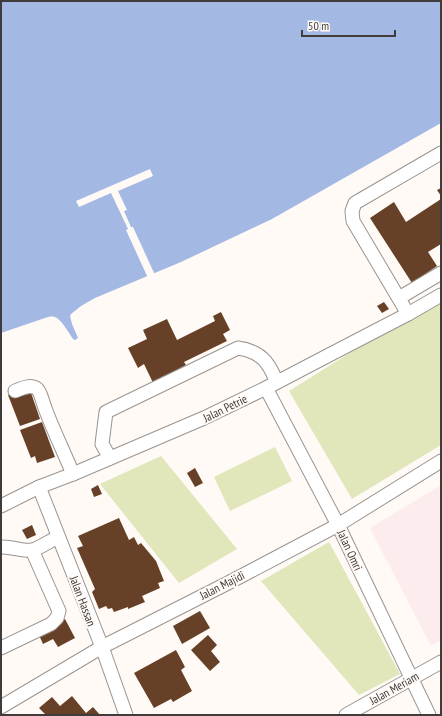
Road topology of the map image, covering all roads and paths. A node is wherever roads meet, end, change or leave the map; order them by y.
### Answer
1 (441, 153) edge
2 (441, 273) edge
3 (441, 295) edge
4 (399, 298) junction
5 (408, 314) junction
6 (271, 385) junction
7 (15, 391) dead end
8 (110, 458) junction
9 (441, 461) edge
10 (73, 474) junction
11 (39, 487) junction
12 (1, 506) edge
13 (338, 524) junction
14 (58, 537) junction
15 (1, 547) edge
16 (32, 550) junction
17 (102, 647) junction
18 (1, 648) edge
19 (441, 662) edge
20 (411, 679) junction
21 (1, 706) edge
22 (126, 715) edge
23 (346, 715) edge
24 (429, 715) edge

1 - 4 street
2 - 4 street
3 - 5 street, Jalan Petrie
4 - 5 street
5 - 6 street, Jalan Petrie
6 - 8 street, Jalan Petrie
6 - 8 street, Jalan Omri
6 - 13 street, Jalan Omri
7 - 10 street
8 - 10 street, Jalan Petrie
9 - 13 street, Jalan Majidi
10 - 11 street, Jalan Petrie
11 - 12 street, Jalan Petrie
11 - 14 street, Jalan Hassan
13 - 17 street, Jalan Majidi
13 - 20 street, Jalan Omri
14 - 16 street
14 - 17 street, Jalan Hassan
15 - 16 street
16 - 18 street
17 - 21 street, Jalan Majidi
17 - 22 street, Jalan Hassan
19 - 20 street, Jalan Meriam
20 - 23 street, Jalan Meriam
20 - 24 street, Jalan Omri

